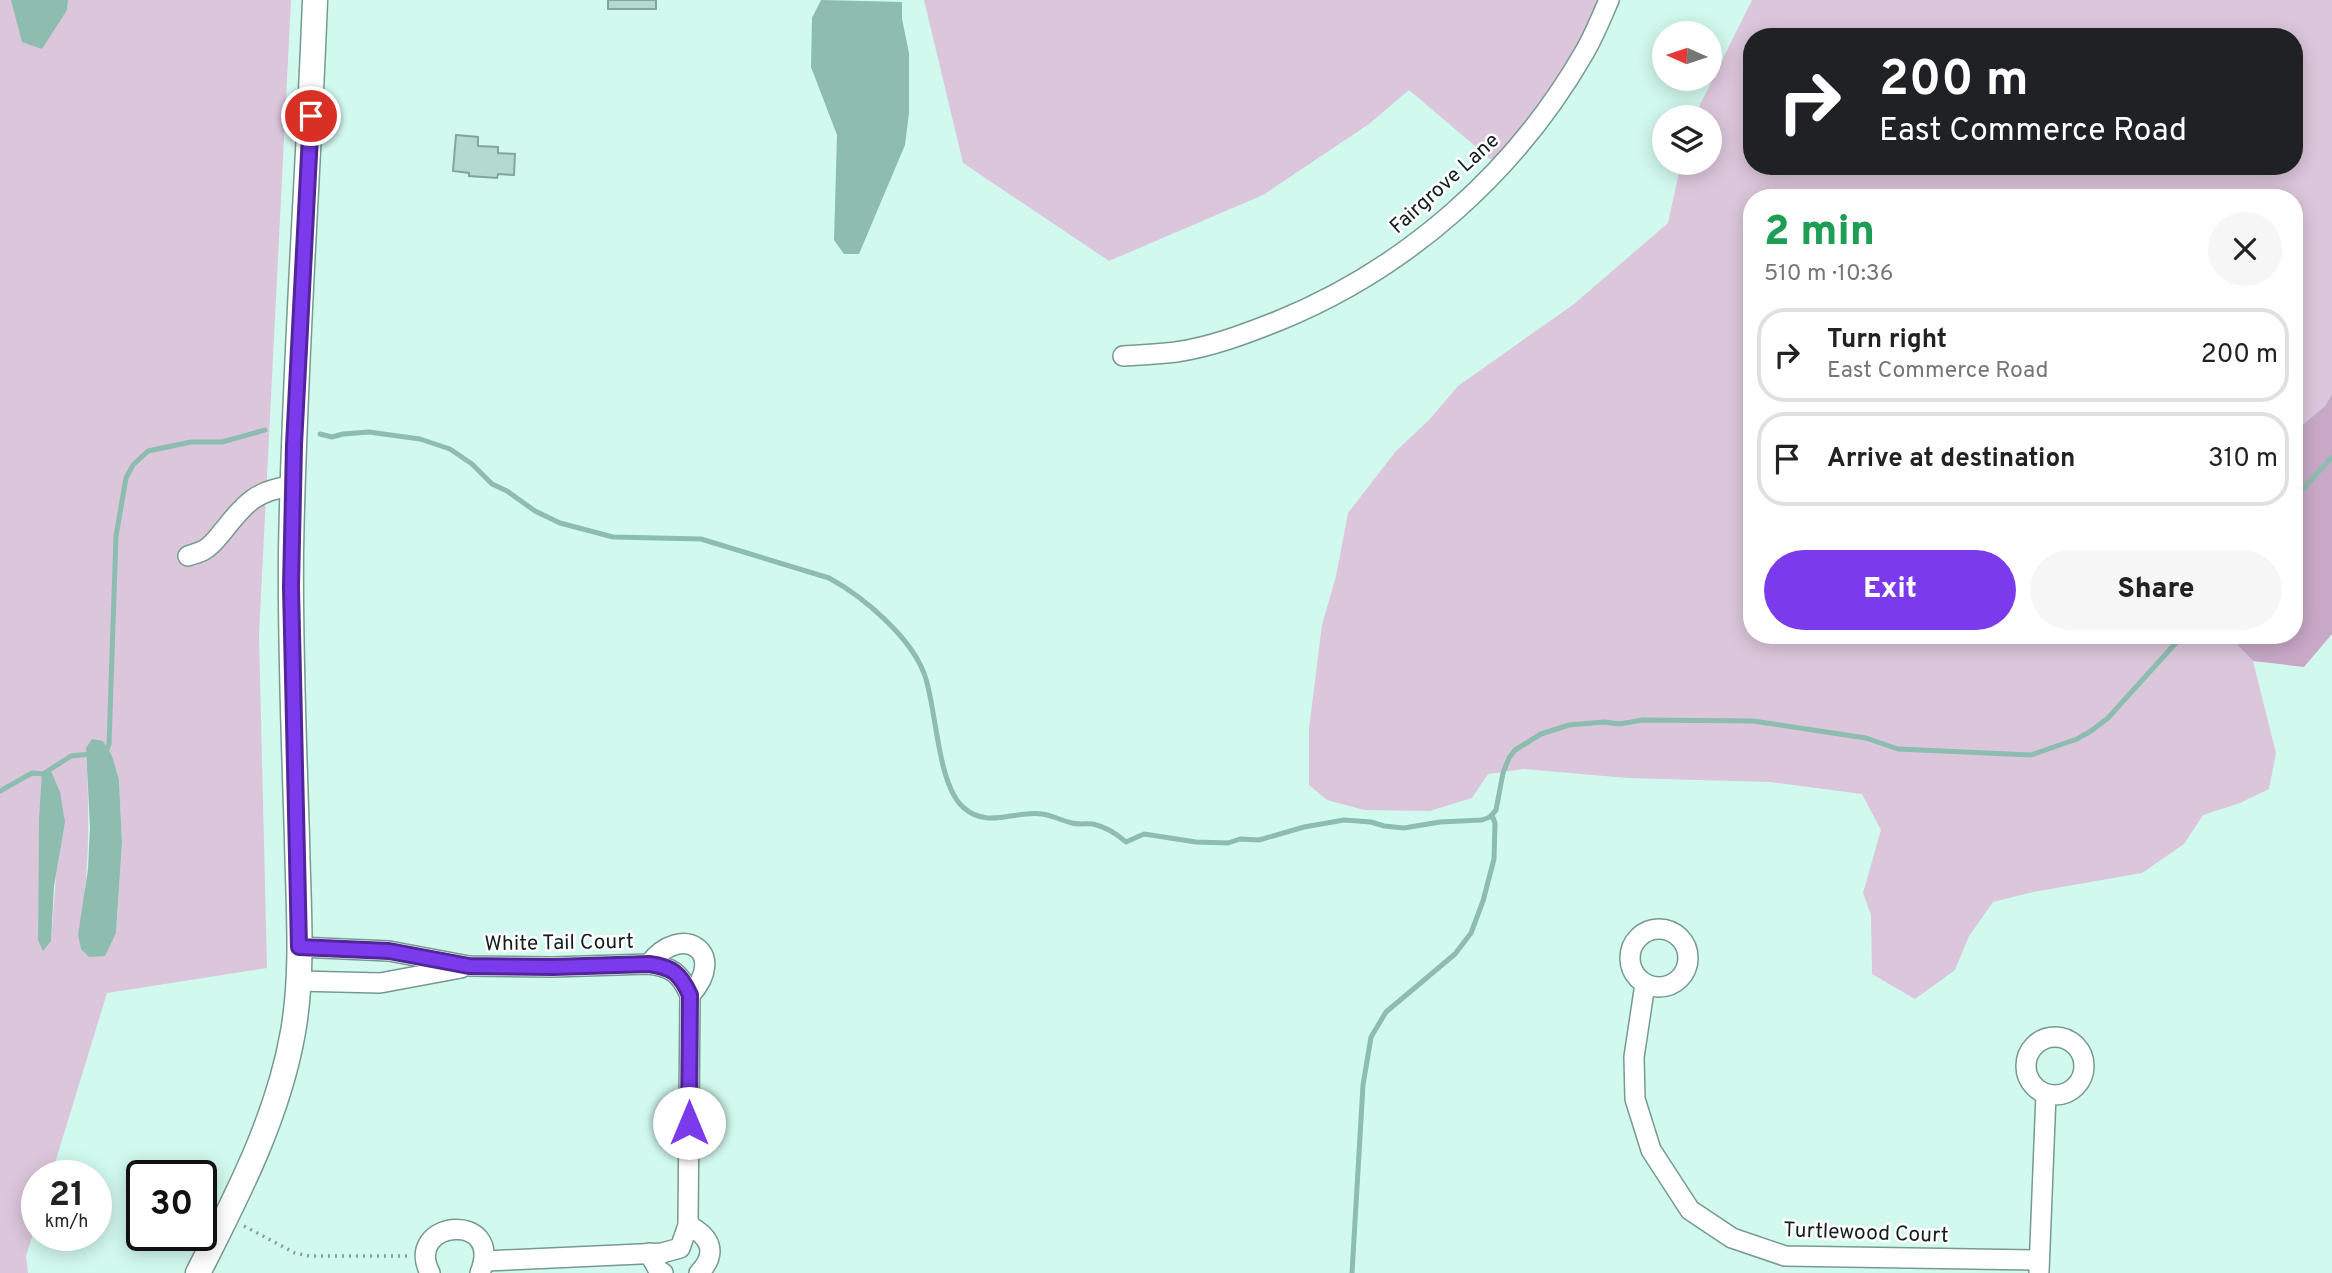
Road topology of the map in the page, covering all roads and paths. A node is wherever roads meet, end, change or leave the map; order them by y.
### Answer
1 (315, 0) edge
2 (1609, 0) edge
3 (1123, 356) dead end
4 (292, 486) junction
5 (188, 556) dead end
6 (299, 947) junction
7 (649, 964) junction
8 (469, 966) junction
9 (298, 981) junction
10 (1645, 984) dead end
11 (690, 995) junction
12 (2046, 1094) dead end
13 (226, 1217) junction
14 (688, 1225) junction
15 (649, 1253) junction
16 (428, 1264) edge
17 (2039, 1266) edge
18 (482, 1267) edge
19 (198, 1273) edge
20 (663, 1273) edge
21 (699, 1273) edge

1 - 4 main road
2 - 3 street, Fairgrove Lane
4 - 5 street
4 - 6 main road
6 - 8 street, White Tail Court
6 - 9 main road
7 - 8 street, White Tail Court
7 - 11 street, White Tail Court
7 - 11 street, White Tail Court
8 - 9 street, White Tail Court
9 - 13 main road
10 - 17 street, Turtlewood Court
11 - 14 street, White Tail Court
12 - 17 street
13 - 16 path
13 - 19 main road
14 - 15 street
14 - 21 street
15 - 18 street
15 - 20 street
16 - 18 street

